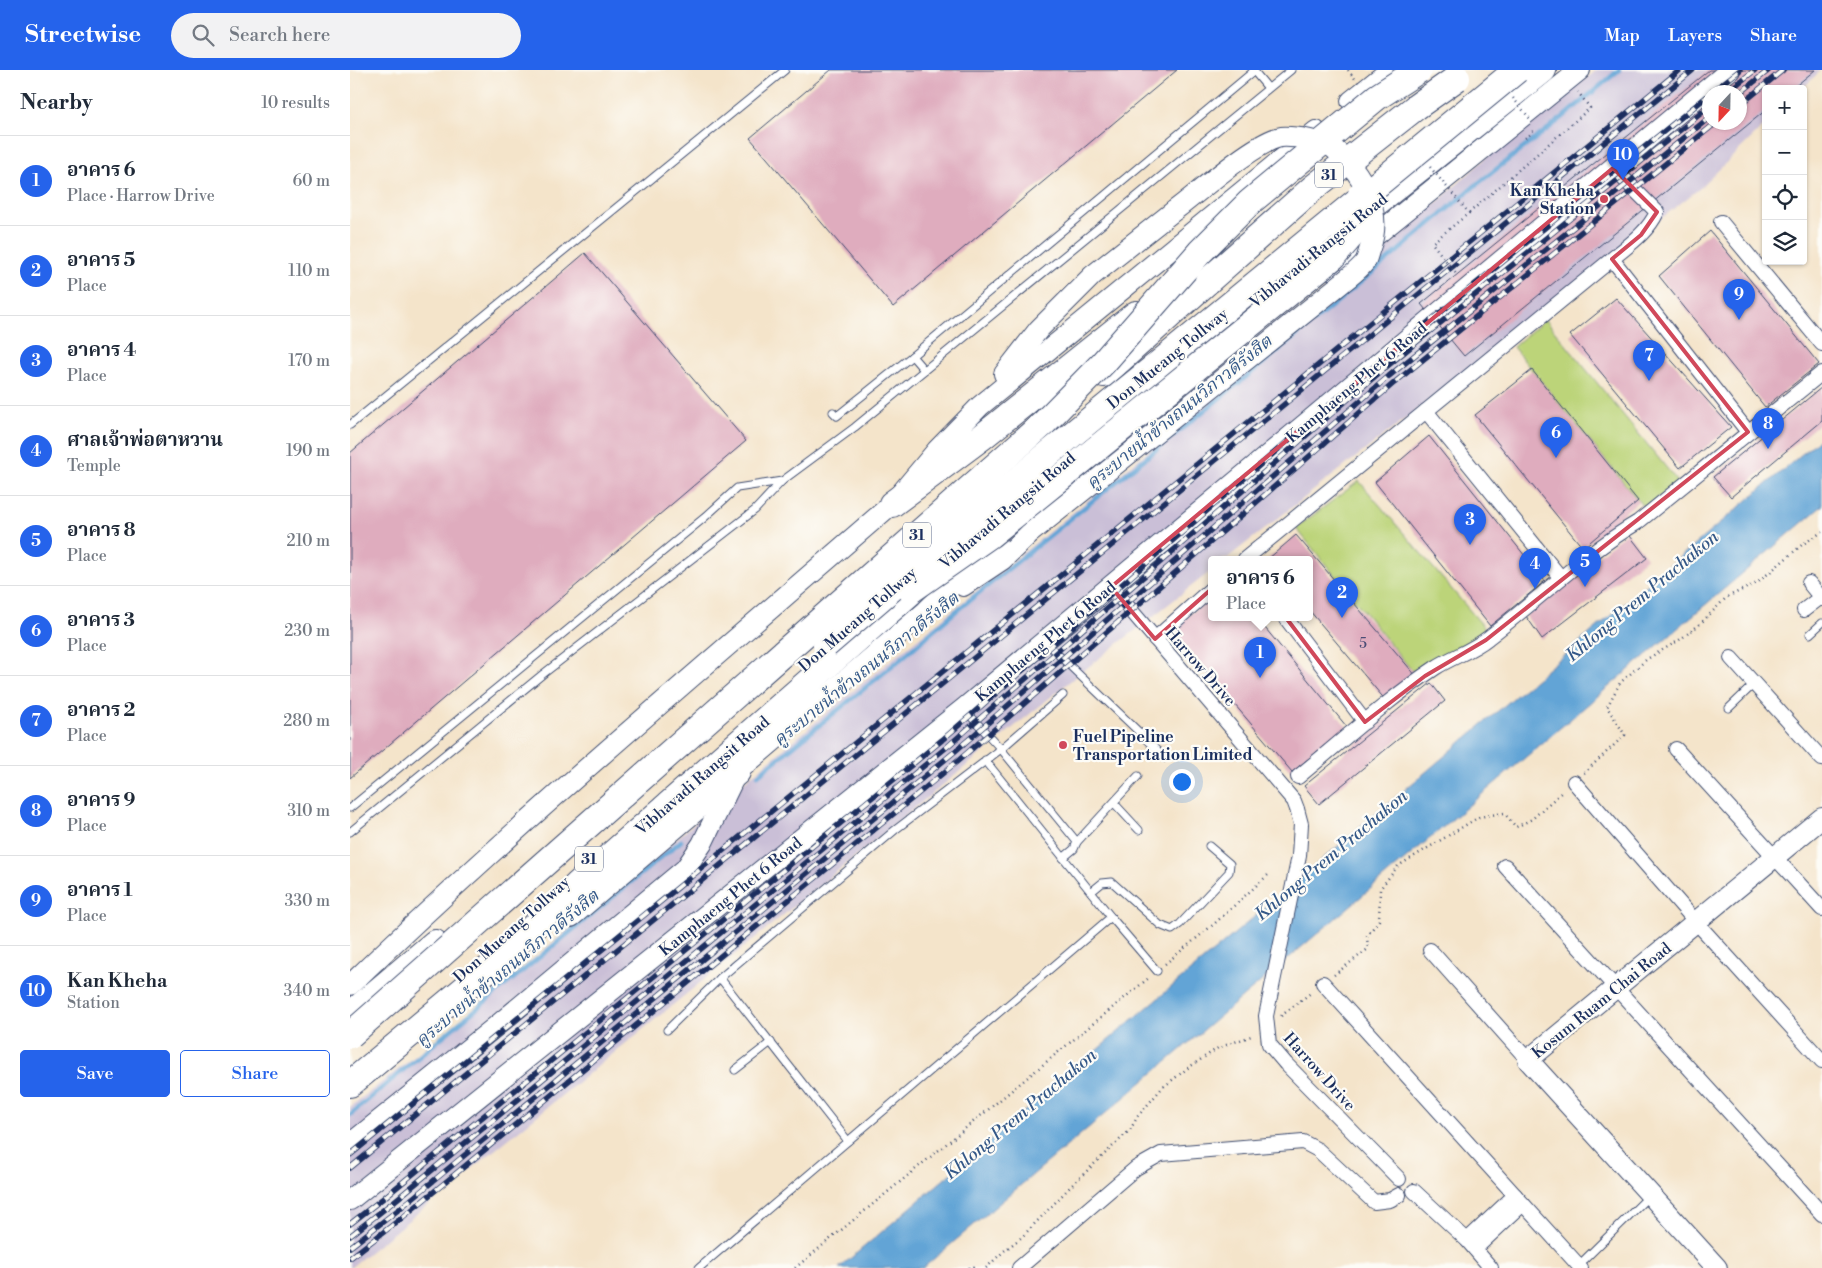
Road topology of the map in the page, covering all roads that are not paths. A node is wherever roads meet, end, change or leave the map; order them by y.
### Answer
1 (785, 70) edge
2 (1253, 70) edge
3 (1291, 70) edge
4 (1390, 70) edge
5 (1409, 70) edge
6 (1419, 70) edge
7 (1469, 70) edge
8 (1496, 70) edge
9 (1517, 70) edge
10 (1543, 70) edge
11 (1580, 70) edge
12 (1730, 70) edge
13 (1268, 88) junction
14 (1613, 168) junction
15 (1362, 182) junction
16 (1721, 222) dead end
17 (1612, 259) junction
18 (1822, 344) edge
19 (912, 356) junction
20 (924, 370) junction
21 (1822, 373) edge
22 (980, 406) junction
23 (1426, 411) junction
24 (832, 412) dead end
25 (1044, 423) junction
26 (350, 425) edge
27 (1748, 432) junction
28 (782, 481) junction
29 (892, 504) junction
30 (1249, 556) edge
31 (1561, 578) junction
32 (1809, 583) dead end
33 (1111, 587) junction
34 (1208, 592) edge
35 (1821, 598) edge
36 (1804, 610) dead end
37 (926, 611) junction
38 (1288, 621) edge
39 (1822, 623) edge
40 (1810, 634) dead end
41 (1155, 639) junction
42 (1044, 642) junction
43 (826, 645) junction
44 (1731, 658) dead end
45 (1754, 684) junction
46 (1063, 695) dead end
47 (1729, 708) dead end
48 (963, 709) junction
49 (1365, 722) junction
50 (1001, 749) junction
51 (1676, 749) dead end
52 (1164, 758) dead end
53 (1822, 759) edge
54 (985, 760) junction
55 (738, 772) junction
56 (1138, 776) dead end
57 (1298, 777) dead end
58 (1574, 782) road end
59 (1114, 803) junction
60 (350, 808) edge
61 (1822, 818) edge
62 (1139, 830) dead end
63 (350, 832) edge
64 (1077, 842) junction
65 (1209, 846) dead end
66 (1774, 857) junction
67 (1064, 858) junction
68 (1505, 866) dead end
69 (1091, 892) junction
70 (1822, 909) edge
71 (1111, 917) junction
72 (1696, 922) junction
73 (396, 941) junction
74 (1430, 950) dead end
75 (499, 960) junction
76 (1158, 970) road end
77 (350, 975) edge
78 (720, 978) junction
79 (1323, 983) road end
80 (350, 985) edge
81 (1616, 988) junction
82 (350, 1015) edge
83 (667, 1030) dead end
84 (350, 1035) edge
85 (771, 1042) junction
86 (1528, 1060) junction
87 (1822, 1061) edge
88 (350, 1069) edge
89 (735, 1070) dead end
90 (350, 1084) edge
91 (848, 1140) junction
92 (350, 1144) edge
93 (1399, 1179) junction
94 (1414, 1191) junction
95 (1399, 1195) junction
96 (1650, 1195) junction
97 (1519, 1199) junction
98 (350, 1200) edge
99 (1822, 1214) edge
100 (1471, 1244) junction
101 (1580, 1267) edge
102 (699, 1268) edge
103 (1019, 1268) edge
104 (1490, 1268) edge
105 (1717, 1268) edge

1 - 26 lane
2 - 13 lane
2 - 19 lane
3 - 13 lane
4 - 22 main road, 31
5 - 29 highway
6 - 25 highway, Don Mueang Tollway, bridge
7 - 25 highway, Don Mueang Tollway / 31, bridge
8 - 82 highway, Vibhavadi Rangsit Road / 31
9 - 43 highway, Don Mueang Tollway / 31, bridge
10 - 75 highway, Vibhavadi Rangsit Road / 31
11 - 37 main road, Vibhavadi Rangsit Road / 31
12 - 14 main road, Kamphaeng Phet 6 Road
13 - 20 lane
14 - 17 street
14 - 33 main road, Kamphaeng Phet 6 Road
15 - 22 main road, bridge
15 - 37 main road, bridge
15 - 43 highway, bridge
16 - 18 street
17 - 23 street
17 - 27 street
19 - 20 lane
19 - 24 lane
20 - 28 lane
21 - 27 street
22 - 29 main road, 31
23 - 30 street
23 - 31 street
25 - 84 highway, Don Mueang Tollway / 31, bridge
27 - 31 street
28 - 60 lane
28 - 63 lane
29 - 73 main road, 31
31 - 49 street
32 - 35 street
33 - 41 street, Harrow Drive
33 - 42 main road, Kamphaeng Phet 6 Road
34 - 41 street
35 - 36 street
37 - 55 main road, Vibhavadi Rangsit Road / 31
38 - 49 street
39 - 40 lane
41 - 93 street, Harrow Drive, bridge
42 - 48 main road, Kamphaeng Phet 6 Road
42 - 52 lane
43 - 88 highway, Don Mueang Tollway / 31
44 - 45 street
45 - 47 lane
45 - 53 street
46 - 50 lane
48 - 50 lane
48 - 98 main road, Kamphaeng Phet 6 Road
49 - 57 street
50 - 54 lane
50 - 64 lane
51 - 66 street
54 - 67 lane
54 - 78 lane
55 - 75 highway, 31
55 - 92 main road
56 - 59 lane
58 - 72 street
59 - 62 lane
59 - 64 lane
61 - 66 main road, Kosum Ruam Chai Road
64 - 67 lane
65 - 69 lane
66 - 70 street
66 - 72 main road, Kosum Ruam Chai Road
67 - 69 lane
68 - 81 street
69 - 71 lane
71 - 76 lane
71 - 91 lane
72 - 81 main road, Kosum Ruam Chai Road
72 - 87 street
73 - 77 lane
73 - 80 main road, 31
74 - 86 street
75 - 90 highway, Vibhavadi Rangsit Road / 31
78 - 83 lane
78 - 85 lane
79 - 97 street
81 - 86 main road, Kosum Ruam Chai Road
81 - 99 street
85 - 89 lane
85 - 91 lane
86 - 96 main road, Kosum Ruam Chai Road
91 - 102 lane
93 - 94 street, Harrow Drive
93 - 95 street
94 - 95 street
94 - 100 street, Harrow Drive
95 - 103 street
96 - 101 lane
96 - 105 main road, Kosum Ruam Chai Road
97 - 100 street
97 - 101 street
100 - 104 street, Harrow Drive

